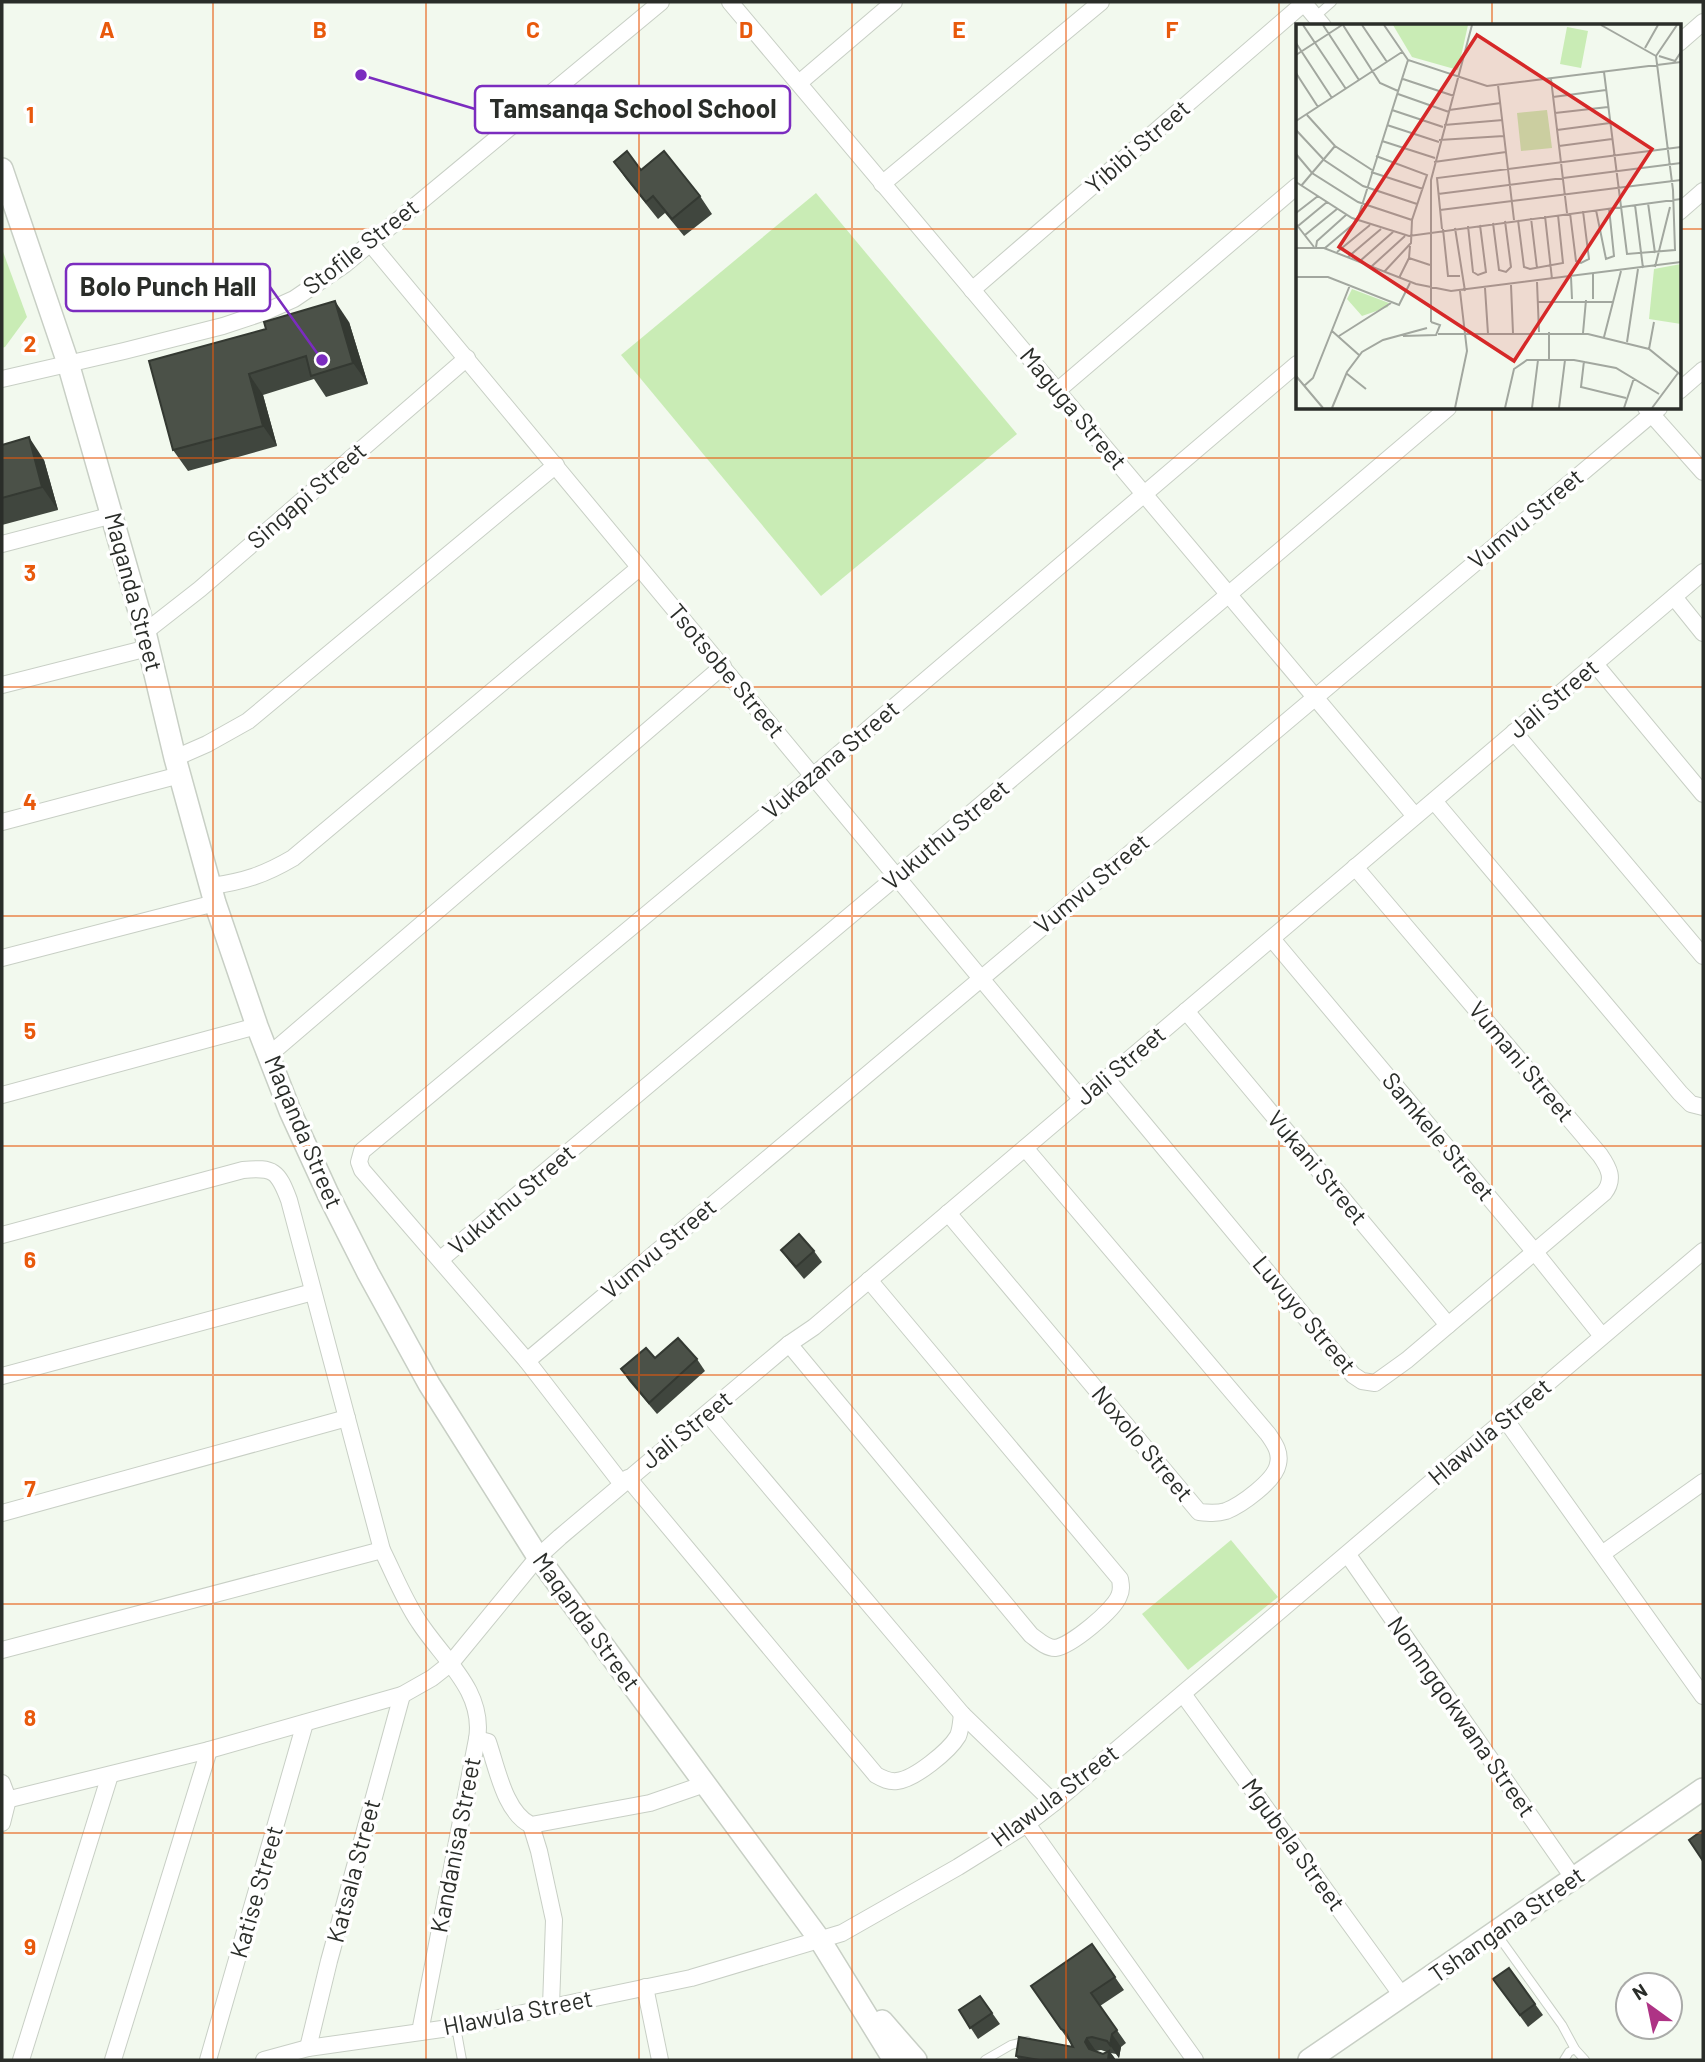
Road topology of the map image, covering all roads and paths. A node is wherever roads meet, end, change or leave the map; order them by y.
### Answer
1 (661, 2) edge
2 (730, 2) edge
3 (894, 2) edge
4 (1101, 2) edge
5 (1303, 2) edge
6 (1332, 2) edge
7 (1319, 21) edge
8 (1703, 22) edge
9 (1680, 42) edge
10 (799, 83) junction
11 (2, 169) edge
12 (882, 184) junction
13 (1296, 187) edge
14 (1703, 191) edge
15 (1680, 211) edge
16 (370, 243) junction
17 (972, 290) junction
18 (467, 358) junction
19 (68, 363) junction
20 (1296, 365) edge
21 (1703, 370) edge
22 (2, 379) edge
23 (1680, 390) edge
24 (1056, 391) junction
25 (1446, 410) edge
26 (1652, 410) edge
27 (556, 465) junction
28 (1703, 472) edge
29 (1144, 494) junction
30 (113, 515) junction
31 (2, 544) edge
32 (639, 568) junction
33 (1703, 572) edge
34 (1229, 595) junction
35 (1674, 597) junction
36 (1703, 633) edge
37 (146, 640) junction
38 (1595, 664) junction
39 (723, 666) junction
40 (2, 685) edge
41 (1315, 697) junction
42 (1514, 732) junction
43 (178, 766) junction
44 (813, 776) junction
45 (1703, 794) edge
46 (1434, 800) junction
47 (1415, 817) junction
48 (2, 822) edge
49 (1355, 867) junction
50 (896, 877) junction
51 (213, 894) junction
52 (1272, 939) junction
53 (1703, 956) edge
54 (2, 958) edge
55 (981, 978) junction
56 (1186, 1011) junction
57 (257, 1026) junction
58 (269, 1055) junction
59 (1105, 1078) junction
60 (2, 1096) edge
61 (1082, 1100) junction
62 (1703, 1107) edge
63 (1025, 1148) junction
64 (948, 1213) junction
65 (2, 1235) edge
66 (1534, 1251) junction
67 (1703, 1251) edge
68 (441, 1259) junction
69 (869, 1280) junction
70 (313, 1292) junction
71 (1448, 1325) junction
72 (1602, 1336) junction
73 (789, 1345) junction
74 (527, 1361) junction
75 (2, 1376) edge
76 (708, 1414) junction
77 (347, 1418) junction
78 (1505, 1419) junction
79 (625, 1481) junction
80 (1703, 1482) edge
81 (2, 1513) edge
82 (382, 1550) junction
83 (1602, 1554) junction
84 (1348, 1555) junction
85 (538, 1558) junction
86 (2, 1650) edge
87 (451, 1664) junction
88 (1183, 1694) junction
89 (402, 1695) junction
90 (1703, 1696) edge
91 (962, 1714) junction
92 (305, 1723) junction
93 (477, 1739) junction
94 (209, 1750) junction
95 (110, 1776) junction
96 (2, 1783) edge
97 (705, 1784) junction
98 (1703, 1789) edge
99 (5, 1800) edge
100 (1054, 1803) junction
101 (2, 1823) edge
102 (1027, 1824) junction
103 (531, 1825) junction
104 (1574, 1879) junction
105 (1496, 1933) junction
106 (820, 1940) junction
107 (846, 1980) junction
108 (645, 1987) junction
109 (1403, 1997) junction
110 (551, 2006) junction
111 (456, 2027) junction
112 (420, 2032) junction
113 (1042, 2043) edge
114 (308, 2048) junction
115 (1575, 2049) junction
116 (20, 2060) edge
117 (113, 2060) edge
118 (208, 2060) edge
119 (265, 2060) edge
120 (462, 2060) edge
121 (660, 2060) edge
122 (894, 2060) edge
123 (916, 2060) edge
124 (985, 2060) edge
125 (1195, 2060) edge
126 (1309, 2060) edge
127 (1564, 2060) edge
128 (1585, 2060) edge

1 - 16 street, Stofile Street
2 - 10 street, Maguga Street
3 - 10 street
4 - 12 street
5 - 7 street
5 - 17 street, Yibibi Street
6 - 7 lane
8 - 9 street
10 - 12 street, Maguga Street
11 - 19 street, Maqanda Street
12 - 17 street, Maguga Street
13 - 24 street
14 - 15 street
16 - 18 street, Tsotsobe Street
16 - 19 street, Stofile Street
17 - 24 street, Maguga Street
18 - 27 street, Tsotsobe Street
18 - 37 street, Singapi Street
19 - 22 street, Stofile Street
19 - 30 street, Maqanda Street
20 - 29 street, Vukazana Street
21 - 23 street
24 - 29 street, Maguga Street
25 - 34 street, Vukuthu Street
26 - 28 street
26 - 41 street, Vumvu Street
27 - 32 street, Tsotsobe Street
27 - 43 street
29 - 34 street, Maguga Street
29 - 44 street, Vukazana Street
30 - 31 street
30 - 37 street, Maqanda Street
32 - 39 street, Tsotsobe Street
32 - 51 street
33 - 35 street, Jali Street
34 - 41 street, Maguga Street
34 - 50 street, Vukuthu Street
35 - 36 street
35 - 38 street, Jali Street
37 - 40 street
37 - 43 street, Maqanda Street
38 - 42 street, Jali Street
38 - 45 street
39 - 44 street, Tsotsobe Street
39 - 58 street
41 - 47 street, Maguga Street
41 - 55 street, Vumvu Street
42 - 46 street, Jali Street
42 - 53 street
43 - 48 street
43 - 51 street, Maqanda Street
44 - 50 street, Tsotsobe Street
44 - 68 street, Vukazana Street
46 - 47 street, Jali Street
46 - 62 street
47 - 49 street, Jali Street
49 - 52 street, Jali Street
49 - 66 street, Vumani Street
50 - 55 street, Tsotsobe Street
50 - 68 street, Vukuthu Street
51 - 54 street
51 - 57 street, Maqanda Street
52 - 56 street, Jali Street
52 - 66 street, Samkele Street
55 - 61 street, Tsotsobe Street
55 - 74 street, Vumvu Street
56 - 59 street, Jali Street
56 - 71 street, Vukani Street
57 - 58 street, Maqanda Street
57 - 60 street
58 - 85 street, Maqanda Street
59 - 61 street, Jali Street
59 - 71 street, Luvuyo Street
61 - 63 street, Jali Street
63 - 64 street, Jali Street
63 - 64 street, Noxolo Street
64 - 69 street, Jali Street
65 - 70 street, Kandanisa Street
66 - 71 street, Luvuyo Street
66 - 72 street, Samkele Street
67 - 72 street, Hlawula Street
68 - 74 street
69 - 73 street, Jali Street
69 - 73 street
70 - 75 street
70 - 77 street, Kandanisa Street
72 - 78 street, Hlawula Street
73 - 76 street, Jali Street
74 - 79 street
76 - 79 street, Jali Street
76 - 91 street
77 - 81 street
77 - 82 street, Kandanisa Street
78 - 83 street
78 - 84 street, Hlawula Street
79 - 85 street, Jali Street
79 - 91 street
80 - 83 street
82 - 86 street
82 - 87 street, Kandanisa Street
83 - 90 street
84 - 88 street, Hlawula Street
84 - 104 street, Nomngqokwana Street
85 - 87 street, Jali Street
85 - 97 street, Maqanda Street
87 - 89 street, Jali Street
87 - 93 street, Kandanisa Street
88 - 100 street, Hlawula Street
88 - 109 street, Mgubela Street
89 - 92 street, Jali Street
89 - 114 street, Katsala Street
91 - 100 street
92 - 94 street, Jali Street
92 - 118 street, Katise Street
93 - 103 street
93 - 112 street, Kandanisa Street
94 - 95 street, Jali Street
94 - 117 street
95 - 99 street, Jali Street
95 - 116 street
96 - 99 street
97 - 103 street
97 - 106 street, Maqanda Street
98 - 104 street, Tshangana Street
99 - 101 street
100 - 102 street, Hlawula Street
102 - 106 street, Hlawula Street
102 - 125 street
103 - 110 street
104 - 105 street, Tshangana Street
105 - 109 street, Tshangana Street
105 - 115 lane
106 - 107 street, Maqanda Street
106 - 108 street, Hlawula Street
107 - 122 street, Maqanda Street
107 - 123 street, Maqanda Street
108 - 110 street, Hlawula Street
108 - 121 street
109 - 126 street, Tshangana Street
110 - 111 street, Hlawula Street
111 - 112 street, Hlawula Street
111 - 120 lane
112 - 114 street, Hlawula Street
113 - 124 lane
114 - 119 street, Hlawula Street
115 - 127 lane
115 - 128 lane

